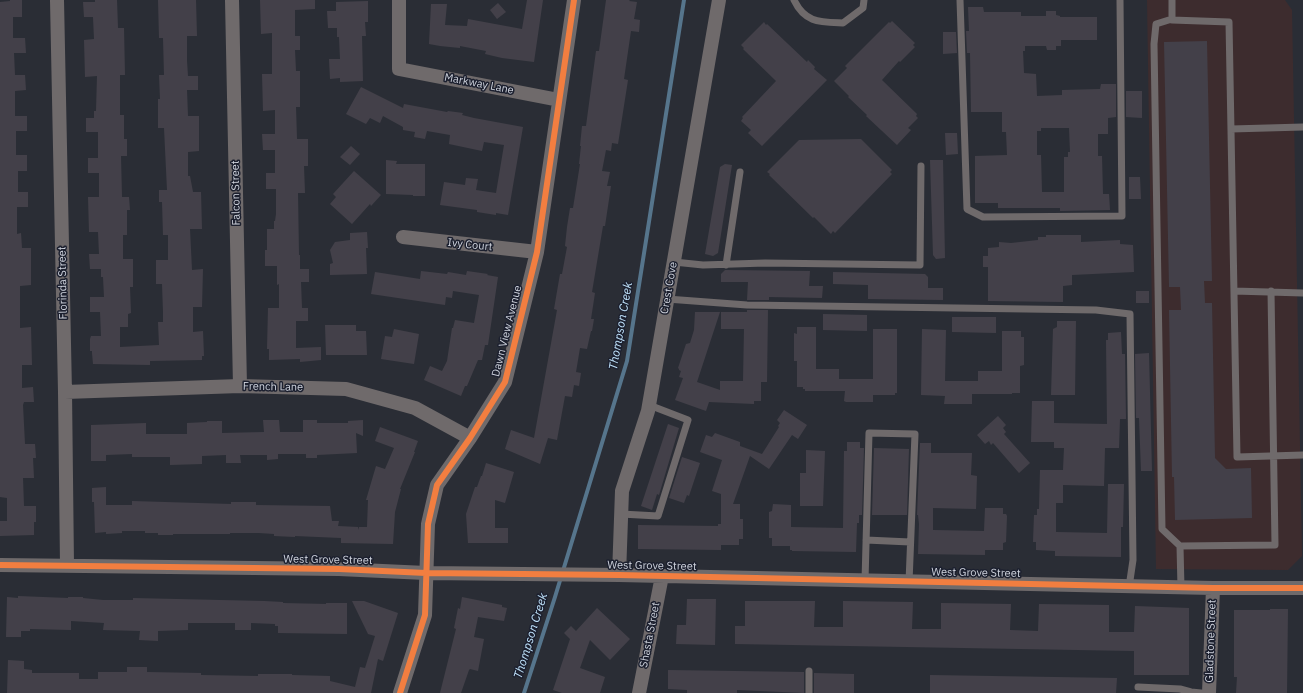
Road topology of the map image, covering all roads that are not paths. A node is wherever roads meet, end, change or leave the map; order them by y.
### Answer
1 (57, 0) edge
2 (232, 0) edge
3 (399, 0) edge
4 (574, 0) edge
5 (719, 0) edge
6 (794, 0) edge
7 (864, 0) edge
8 (960, 0) edge
9 (1120, 0) edge
10 (1172, 0) edge
11 (1172, 19) junction
12 (559, 100) junction
13 (1303, 127) edge
14 (1231, 129) junction
15 (920, 166) dead end
16 (740, 172) dead end
17 (403, 237) dead end
18 (537, 252) junction
19 (674, 262) junction
20 (726, 265) junction
21 (1234, 291) junction
22 (1271, 291) junction
23 (1303, 293) edge
24 (667, 299) junction
25 (240, 386) junction
26 (65, 392) junction
27 (649, 405) junction
28 (470, 438) junction
29 (1303, 455) edge
30 (1274, 456) junction
31 (622, 514) junction
32 (866, 540) junction
33 (910, 542) junction
34 (1180, 546) junction
35 (0, 565) edge
36 (67, 565) junction
37 (426, 573) junction
38 (619, 575) junction
39 (662, 576) junction
40 (865, 581) junction
41 (909, 582) junction
42 (1130, 587) junction
43 (1181, 588) junction
44 (1213, 588) junction
45 (1303, 588) edge
46 (809, 671) dead end
47 (1138, 687) dead end
48 (400, 693) edge
49 (639, 693) edge
50 (809, 693) edge
51 (1201, 693) edge
52 (1209, 693) edge

1 - 26 street, Florinda Street
2 - 25 street, Falcon Street
3 - 12 street, Markway Lane
4 - 12 street, Dawn View Avenue
5 - 19 street, Crest Cove
6 - 7 lane
8 - 9 lane
10 - 11 lane
11 - 14 lane
11 - 34 lane
12 - 18 street, Dawn View Avenue
13 - 14 lane
14 - 21 lane
15 - 20 lane
16 - 20 lane
17 - 18 street, Ivy Court
18 - 28 street, Dawn View Avenue
19 - 20 lane
19 - 24 street, Crest Cove
21 - 22 lane
21 - 30 lane
22 - 23 lane
22 - 30 lane
24 - 27 street, Crest Cove
24 - 42 lane
25 - 26 street, French Lane
25 - 28 street, French Lane
26 - 36 street, Florinda Street
27 - 31 street, Crest Cove
27 - 31 lane
28 - 37 street, Dawn View Avenue
29 - 30 lane
30 - 34 lane
31 - 38 street, Crest Cove
32 - 33 lane
32 - 33 lane
32 - 40 lane
33 - 41 lane
34 - 43 lane
35 - 36 street, West Grove Street
36 - 37 street, West Grove Street
37 - 38 street, West Grove Street
37 - 48 street, Dawn View Avenue
38 - 39 street, West Grove Street
39 - 40 street, West Grove Street
39 - 49 street, Shasta Street
40 - 41 street, West Grove Street
41 - 42 street, West Grove Street
42 - 43 street, West Grove Street
43 - 44 street, West Grove Street
44 - 45 street, West Grove Street
44 - 52 street, Gladstone Street
46 - 50 lane
47 - 51 lane

